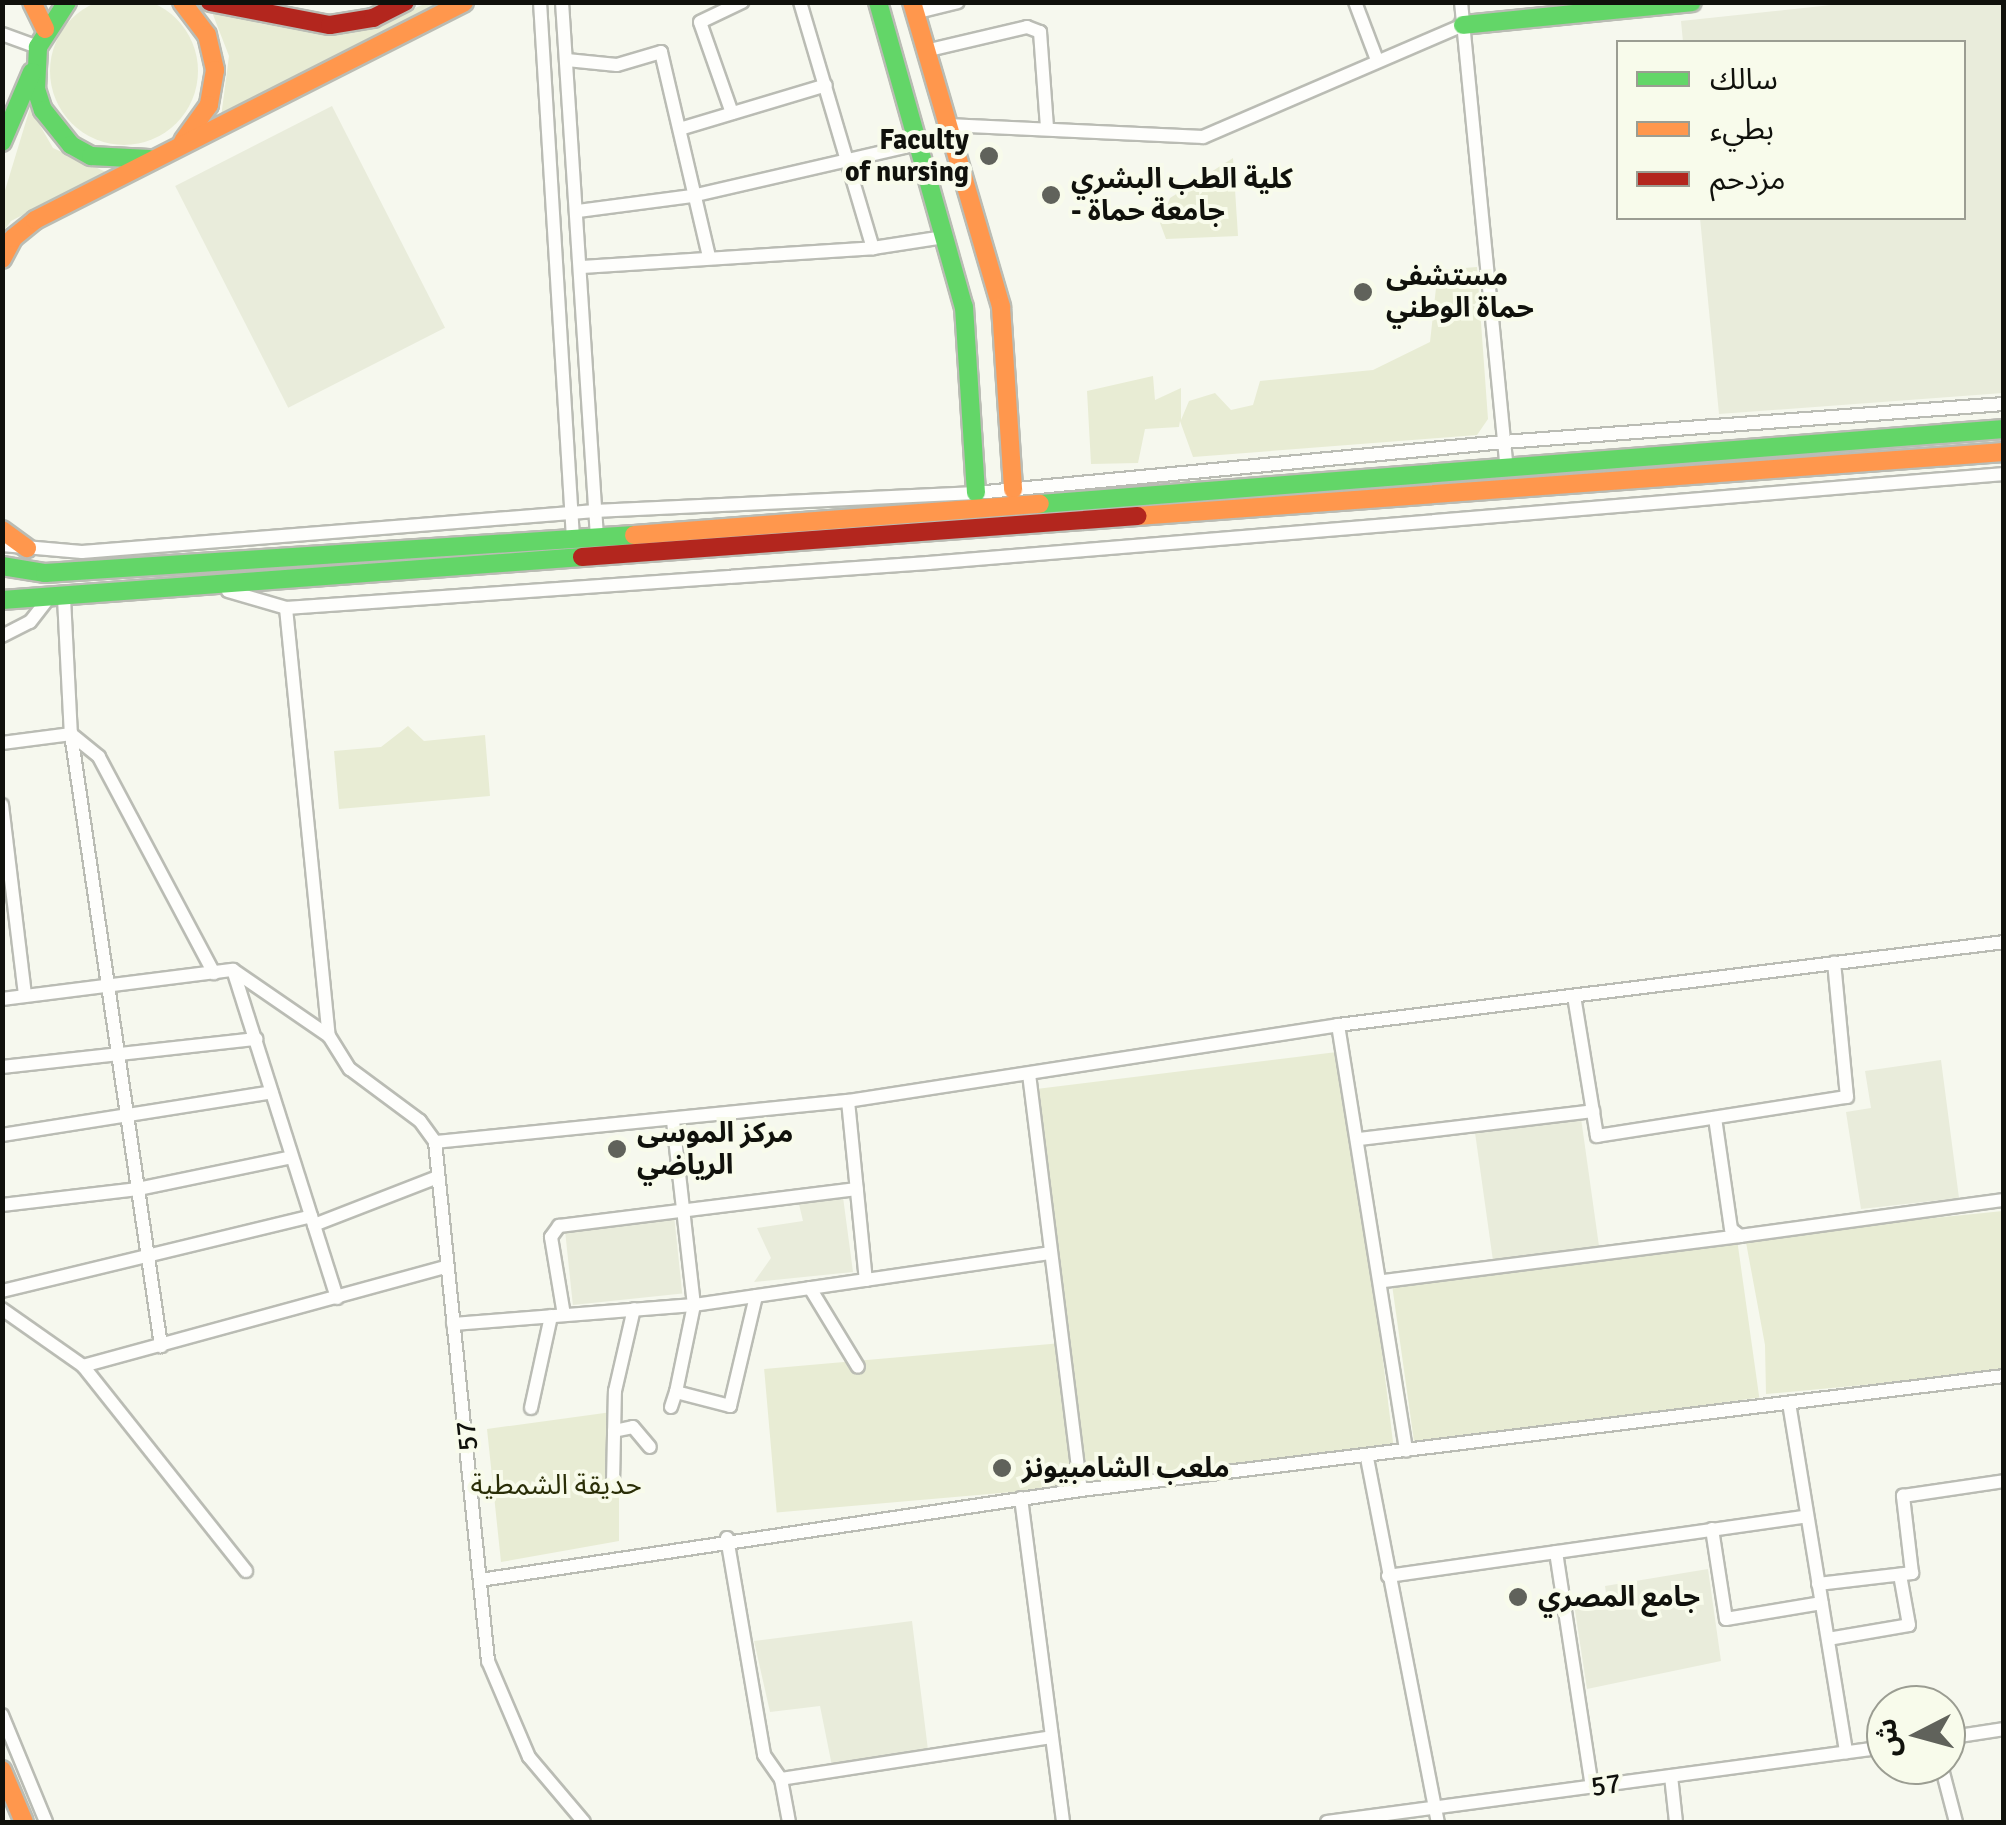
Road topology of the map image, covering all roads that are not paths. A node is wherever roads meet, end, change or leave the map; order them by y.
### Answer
1 (32, 2) edge
2 (67, 2) edge
3 (182, 2) edge
4 (210, 2) edge
5 (405, 2) edge
6 (464, 2) edge
7 (540, 2) edge
8 (562, 2) edge
9 (742, 2) edge
10 (800, 2) edge
11 (878, 2) edge
12 (958, 2) edge
13 (1356, 2) edge
14 (1461, 2) edge
15 (1692, 2) edge
16 (913, 8) edge
17 (1463, 25) junction
18 (2, 34) edge
19 (39, 48) junction
20 (925, 50) junction
21 (567, 60) junction
22 (1377, 60) junction
23 (826, 85) junction
24 (732, 114) junction
25 (948, 124) junction
26 (1047, 127) junction
27 (683, 128) junction
28 (2, 142) edge
29 (917, 144) junction
30 (176, 146) junction
31 (850, 160) junction
32 (692, 196) junction
33 (578, 211) junction
34 (944, 237) junction
35 (873, 248) junction
36 (708, 257) junction
37 (2, 259) edge
38 (582, 267) junction
39 (2004, 404) edge
40 (2004, 429) edge
41 (1504, 442) junction
42 (2004, 452) edge
43 (1506, 466) junction
44 (2004, 474) edge
45 (1013, 490) junction
46 (976, 493) junction
47 (595, 511) junction
48 (571, 513) junction
49 (2, 530) edge
50 (597, 538) junction
51 (573, 539) junction
52 (2, 545) edge
53 (28, 548) junction
54 (2, 566) edge
55 (175, 589) junction
56 (56, 598) junction
57 (8, 602) edge
58 (286, 608) junction
59 (2, 636) edge
60 (71, 734) junction
61 (2, 743) edge
62 (2, 806) edge
63 (2004, 942) edge
64 (1834, 964) junction
65 (233, 970) junction
66 (214, 973) junction
67 (108, 986) junction
68 (25, 996) junction
69 (1574, 996) junction
70 (2, 999) edge
71 (1338, 1025) junction
72 (328, 1036) junction
73 (256, 1039) junction
74 (117, 1052) junction
75 (2, 1067) edge
76 (1029, 1074) junction
77 (272, 1092) junction
78 (848, 1100) junction
79 (1593, 1111) junction
80 (127, 1116) junction
81 (1714, 1118) junction
82 (673, 1121) junction
83 (2, 1135) edge
84 (1358, 1139) junction
85 (435, 1142) junction
86 (292, 1157) junction
87 (438, 1177) junction
88 (138, 1189) junction
89 (857, 1189) junction
90 (2004, 1200) edge
91 (2, 1204) edge
92 (683, 1212) junction
93 (312, 1220) junction
94 (1740, 1236) junction
95 (1050, 1253) junction
96 (148, 1256) junction
97 (446, 1268) junction
98 (866, 1280) junction
99 (1384, 1281) junction
100 (810, 1288) junction
101 (2, 1291) edge
102 (756, 1296) junction
103 (336, 1298) junction
104 (694, 1305) junction
105 (2, 1309) edge
106 (634, 1310) junction
107 (558, 1315) junction
108 (453, 1324) junction
109 (161, 1346) junction
110 (83, 1366) junction
111 (858, 1367) dead end
112 (2004, 1376) edge
113 (676, 1392) junction
114 (1790, 1403) junction
115 (671, 1407) dead end
116 (532, 1408) dead end
117 (614, 1431) junction
118 (650, 1447) dead end
119 (1406, 1451) junction
120 (1367, 1458) junction
121 (2004, 1481) edge
122 (613, 1483) dead end
123 (1081, 1490) junction
124 (1020, 1498) junction
125 (1807, 1516) junction
126 (1712, 1529) junction
127 (727, 1538) junction
128 (1556, 1552) junction
129 (246, 1571) dead end
130 (1900, 1575) junction
131 (1388, 1576) junction
132 (480, 1580) junction
133 (1818, 1584) junction
134 (1822, 1604) junction
135 (1828, 1640) junction
136 (2, 1715) edge
137 (2004, 1729) edge
138 (1966, 1735) edge
139 (1052, 1738) junction
140 (1866, 1750) edge
141 (1846, 1752) junction
142 (2, 1770) edge
143 (1671, 1776) junction
144 (781, 1779) junction
145 (1947, 1785) edge
146 (1592, 1787) junction
147 (1437, 1816) edge
148 (24, 1822) edge
149 (46, 1822) edge
150 (584, 1822) edge
151 (789, 1822) edge
152 (1063, 1822) edge
153 (1326, 1822) edge
154 (1676, 1822) edge
155 (1956, 1822) edge

1 - 19 main road
2 - 19 main road
3 - 30 main road
4 - 5 main road
6 - 30 main road
7 - 48 street
8 - 21 street
9 - 24 street
10 - 23 street
11 - 29 main road
12 - 16 street
13 - 22 street
14 - 17 street
15 - 17 main road
16 - 20 main road
17 - 22 street
17 - 41 street
18 - 19 street
19 - 28 main road
19 - 30 main road
20 - 25 main road
20 - 26 street
21 - 27 street
21 - 33 street
22 - 26 street
23 - 24 street
23 - 31 street
24 - 27 street
25 - 26 street
25 - 45 main road
27 - 32 street
29 - 31 street
29 - 34 main road
30 - 37 main road
31 - 32 street
31 - 35 street
32 - 33 street
32 - 36 street
33 - 38 street
34 - 35 street
34 - 46 main road
35 - 36 street
36 - 38 street
38 - 47 street
39 - 41 street
40 - 43 main road
41 - 43 street
41 - 45 street
42 - 55 main road
43 - 50 main road
44 - 58 street
45 - 46 street
46 - 47 street
47 - 48 street
47 - 50 street
48 - 51 street
48 - 53 street
49 - 53 main road
50 - 51 main road
51 - 54 main road
52 - 53 street
55 - 56 main road
55 - 58 street
56 - 57 main road
56 - 59 street
56 - 60 street
58 - 72 street
60 - 61 street
60 - 66 street
60 - 67 street
62 - 68 street
63 - 64 street
64 - 69 street
64 - 81 street
65 - 66 street
65 - 72 street
65 - 73 street
66 - 67 street
67 - 68 street
67 - 74 street
68 - 70 street
69 - 71 street
69 - 79 street
71 - 76 street
71 - 84 street
72 - 85 street
73 - 74 street
73 - 77 street
74 - 75 street
74 - 80 street
76 - 78 street
76 - 95 street
77 - 80 street
77 - 86 street
78 - 82 street
78 - 89 street
79 - 81 street
79 - 84 street
80 - 83 street
80 - 88 street
81 - 94 street
82 - 85 street
82 - 92 street
84 - 99 street
85 - 87 street, 57
86 - 88 street
86 - 93 street
87 - 93 street
87 - 97 street, 57
88 - 91 street
88 - 96 street
89 - 92 street
89 - 98 street
90 - 94 street
92 - 104 street
92 - 107 street
93 - 96 street
93 - 103 street
94 - 99 street
95 - 98 street
95 - 123 street
96 - 101 street
96 - 109 street
97 - 103 street
97 - 108 street, 57
98 - 100 street
99 - 119 street
100 - 102 street
100 - 111 street
102 - 104 street
102 - 113 street
103 - 109 street
104 - 106 street
104 - 113 street
105 - 110 street
106 - 107 street
106 - 117 street
107 - 108 street
107 - 116 street
108 - 132 street, 57
109 - 110 street
110 - 129 street
112 - 114 street
113 - 115 street
114 - 119 street
114 - 125 street
117 - 118 street
117 - 122 street
119 - 120 street
120 - 123 street
120 - 131 street
121 - 130 street
123 - 124 street
124 - 127 street
124 - 139 street
125 - 126 street
125 - 133 street
126 - 128 street
126 - 134 street
127 - 132 street
127 - 144 street
128 - 131 street
128 - 146 street
130 - 133 street
130 - 135 street
131 - 147 street
132 - 150 street, 57
133 - 134 street
134 - 135 street
135 - 141 street
136 - 149 street
137 - 138 street
139 - 144 street
139 - 152 street
140 - 141 street, 57
141 - 143 street, 57
142 - 148 main road
143 - 146 street, 57
143 - 154 street
144 - 151 street
145 - 155 street
146 - 147 street, 57
147 - 153 street, 57

